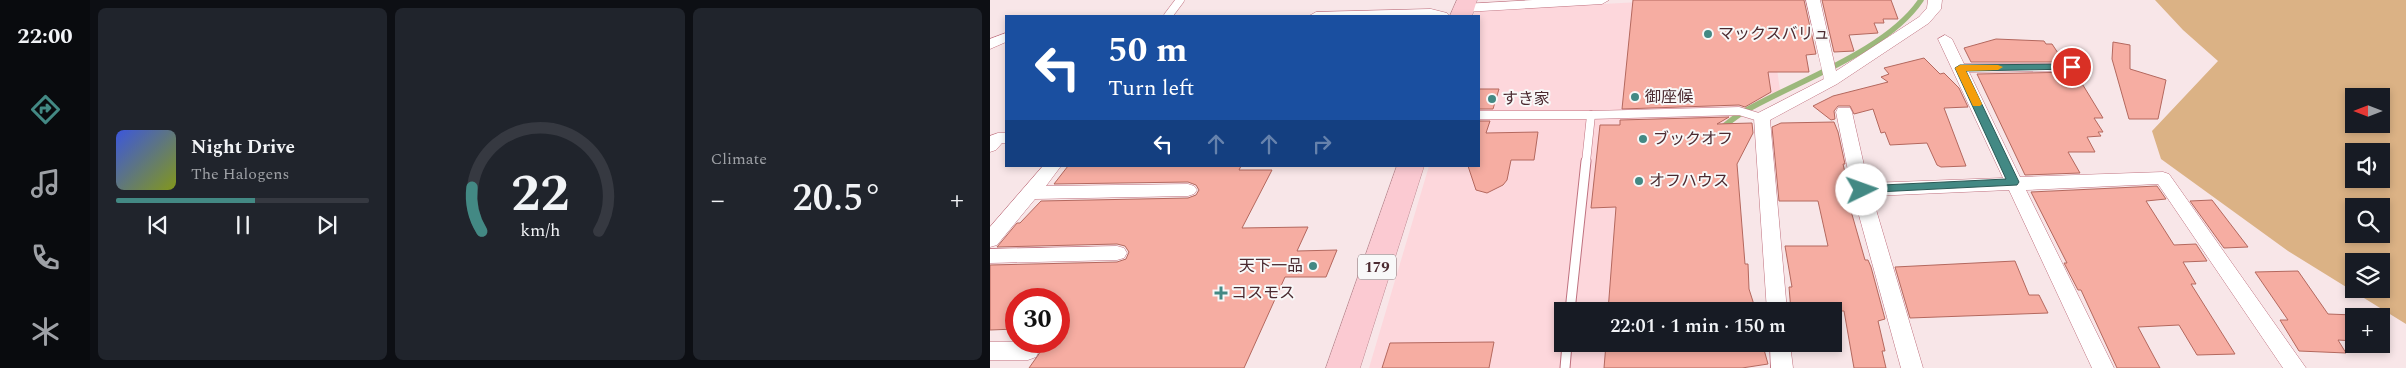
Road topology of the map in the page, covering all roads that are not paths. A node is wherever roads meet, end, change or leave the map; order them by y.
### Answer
1 (1180, 0) edge
2 (1602, 0) edge
3 (1812, 0) edge
4 (1935, 0) edge
5 (1464, 8) edge
6 (1437, 10) edge
7 (1169, 15) edge
8 (1336, 15) edge
9 (1005, 38) edge
10 (1945, 39) dead end
11 (990, 45) edge
12 (2072, 67) dead end
13 (1960, 68) junction
14 (1832, 81) junction
15 (1844, 112) dead end
16 (1480, 115) edge
17 (1590, 115) junction
18 (1762, 118) junction
19 (1005, 138) edge
20 (990, 146) edge
21 (1052, 167) edge
22 (1411, 167) edge
23 (2013, 182) junction
24 (1188, 190) dead end
25 (1862, 190) junction
26 (1030, 193) junction
27 (990, 240) edge
28 (1117, 253) dead end
29 (990, 256) edge
30 (1571, 302) edge
31 (1776, 302) edge
32 (990, 351) edge
33 (1005, 351) edge
34 (1566, 352) edge
35 (1781, 352) edge
36 (1343, 368) edge
37 (1565, 368) edge
38 (1782, 368) edge
39 (1912, 368) edge
40 (2103, 368) edge
41 (2295, 368) edge

1 - 7 lane
2 - 5 street
3 - 14 street
4 - 14 street
6 - 8 street
9 - 11 street
10 - 13 street
12 - 13 street
13 - 23 street
14 - 18 street
15 - 25 street
16 - 17 lane
17 - 18 lane
17 - 30 lane
18 - 31 street
19 - 20 street
21 - 26 street
22 - 36 highway, 179
23 - 25 street
23 - 40 street
23 - 41 street
24 - 26 street
25 - 39 street
26 - 27 street
28 - 29 street
32 - 33 street
34 - 37 lane
35 - 38 street

